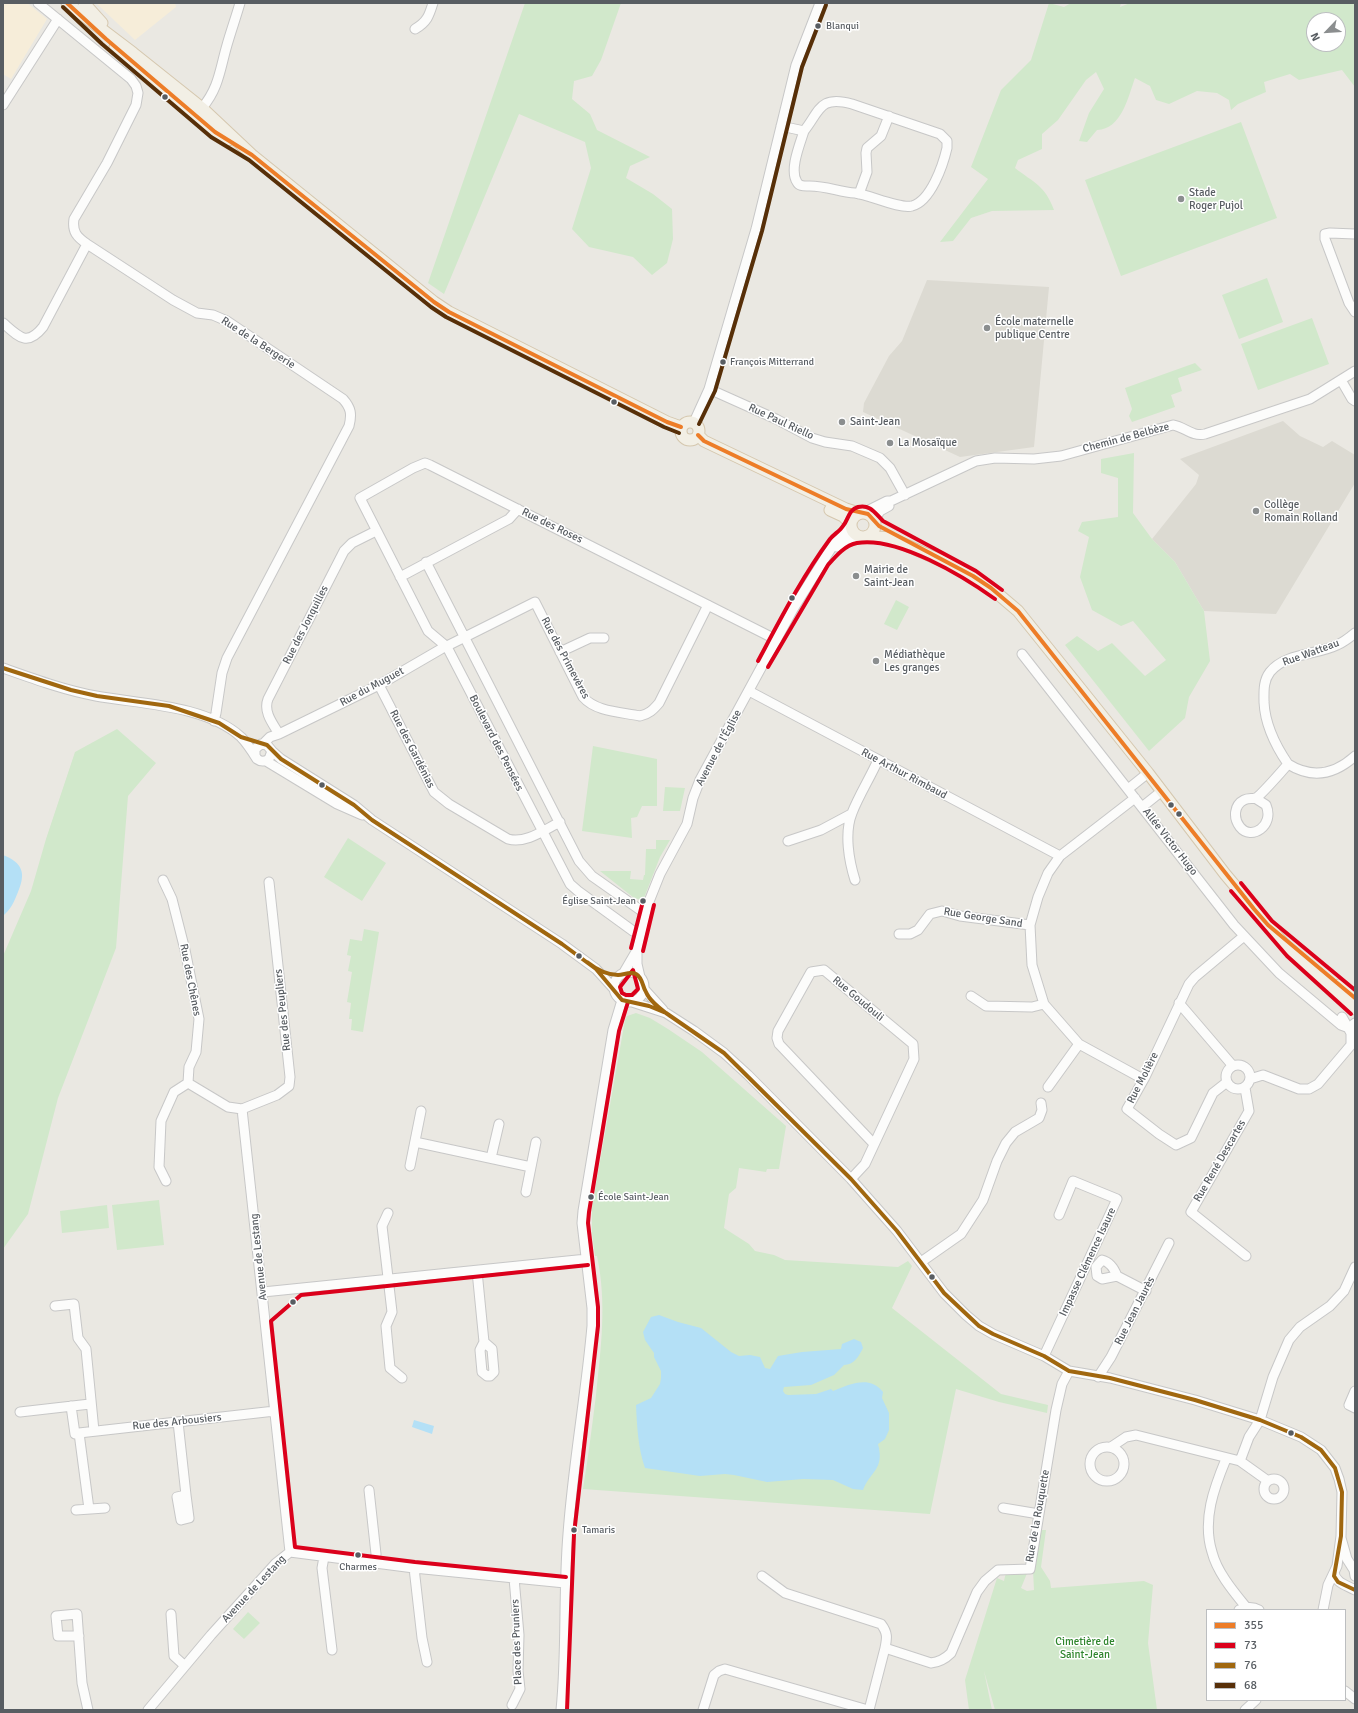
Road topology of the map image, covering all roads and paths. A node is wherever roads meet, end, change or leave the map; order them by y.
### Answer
1 (38, 3) edge
2 (84, 3) edge
3 (240, 3) edge
4 (433, 3) edge
5 (820, 3) edge
6 (68, 4) edge
7 (58, 19) junction
8 (414, 29) dead end
9 (120, 43) junction
10 (3, 105) edge
11 (202, 108) junction
12 (889, 116) junction
13 (781, 126) junction
14 (804, 131) junction
15 (252, 155) junction
16 (859, 194) junction
17 (1355, 234) edge
18 (87, 244) junction
19 (1355, 312) edge
20 (3, 323) edge
21 (1355, 371) edge
22 (1341, 380) junction
23 (708, 389) junction
24 (1355, 401) edge
25 (694, 422) junction
26 (681, 427) junction
27 (698, 435) junction
28 (754, 465) junction
29 (905, 495) junction
30 (892, 501) junction
31 (518, 509) junction
32 (861, 513) junction
33 (874, 522) junction
34 (851, 525) junction
35 (376, 531) junction
36 (862, 536) junction
37 (827, 556) junction
38 (933, 556) junction
39 (426, 562) junction
40 (400, 577) junction
41 (708, 605) junction
42 (1355, 633) edge
43 (465, 638) junction
44 (604, 638) dead end
45 (777, 640) junction
46 (447, 647) junction
47 (560, 652) junction
48 (1022, 654) dead end
49 (3, 668) edge
50 (379, 685) junction
51 (749, 691) junction
52 (216, 722) junction
53 (279, 734) junction
54 (241, 737) junction
55 (266, 746) junction
56 (255, 755) junction
57 (1355, 756) edge
58 (878, 760) junction
59 (266, 761) junction
60 (1288, 764) junction
61 (1148, 773) junction
62 (1128, 789) junction
63 (1162, 791) junction
64 (1135, 798) junction
65 (1255, 798) dead end
66 (1142, 807) junction
67 (851, 814) junction
68 (372, 820) junction
69 (560, 822) junction
70 (542, 831) junction
71 (788, 841) dead end
72 (1060, 856) junction
73 (163, 880) dead end
74 (855, 880) dead end
75 (269, 882) dead end
76 (646, 914) junction
77 (1030, 925) junction
78 (641, 934) junction
79 (898, 934) dead end
80 (1244, 936) junction
81 (637, 950) junction
82 (596, 969) junction
83 (622, 974) junction
84 (640, 977) junction
85 (644, 989) junction
86 (615, 990) junction
87 (971, 996) dead end
88 (622, 1000) junction
89 (632, 1002) junction
90 (1179, 1003) junction
91 (1044, 1004) junction
92 (1354, 1004) edge
93 (666, 1013) junction
94 (1331, 1017) junction
95 (1342, 1017) junction
96 (1352, 1026) edge
97 (1079, 1044) junction
98 (1233, 1066) junction
99 (1143, 1078) junction
100 (1250, 1078) junction
101 (1227, 1082) junction
102 (188, 1083) junction
103 (1048, 1087) dead end
104 (1245, 1088) junction
105 (1041, 1103) dead end
106 (242, 1109) junction
107 (421, 1112) dead end
108 (499, 1124) dead end
109 (415, 1142) junction
110 (536, 1142) dead end
111 (873, 1142) junction
112 (491, 1158) junction
113 (410, 1166) dead end
114 (531, 1167) junction
115 (851, 1179) junction
116 (166, 1181) dead end
117 (526, 1192) dead end
118 (388, 1213) dead end
119 (1059, 1214) dead end
120 (1169, 1243) dead end
121 (1246, 1256) dead end
122 (587, 1259) junction
123 (921, 1262) junction
124 (1355, 1267) edge
125 (477, 1270) junction
126 (1117, 1276) dead end
127 (388, 1279) junction
128 (1146, 1291) junction
129 (263, 1292) junction
130 (55, 1306) dead end
131 (484, 1342) dead end
132 (1044, 1356) junction
133 (1069, 1371) junction
134 (1098, 1377) junction
135 (402, 1378) dead end
136 (1355, 1392) edge
137 (90, 1404) junction
138 (71, 1406) junction
139 (1355, 1408) edge
140 (275, 1411) junction
141 (20, 1412) dead end
142 (1260, 1420) junction
143 (178, 1422) junction
144 (94, 1431) junction
145 (79, 1433) junction
146 (1111, 1448) dead end
147 (1226, 1459) junction
148 (1240, 1461) junction
149 (1268, 1481) dead end
150 (369, 1490) dead end
151 (186, 1495) dead end
152 (105, 1508) dead end
153 (1004, 1508) dead end
154 (89, 1509) junction
155 (76, 1510) dead end
156 (1039, 1514) junction
157 (1341, 1536) junction
158 (290, 1552) junction
159 (324, 1557) junction
160 (375, 1563) junction
161 (1350, 1564) junction
162 (414, 1568) junction
163 (1335, 1569) junction
164 (1355, 1575) edge
165 (762, 1576) dead end
166 (514, 1578) junction
167 (565, 1583) junction
168 (1342, 1583) junction
169 (1355, 1590) edge
170 (1328, 1592) junction
171 (1242, 1608) edge
172 (1257, 1609) edge
173 (1323, 1609) edge
174 (171, 1614) dead end
175 (79, 1636) dead end
176 (885, 1648) junction
177 (332, 1650) dead end
178 (427, 1662) dead end
179 (185, 1666) junction
180 (1346, 1692) edge
181 (1355, 1699) edge
182 (1255, 1701) edge
183 (512, 1705) dead end
184 (88, 1710) edge
185 (148, 1710) edge
186 (561, 1710) edge
187 (704, 1710) edge
188 (869, 1710) edge
189 (1245, 1710) edge

1 - 7 street, Rue de la Bergerie
2 - 9 main road
3 - 11 street
4 - 8 street
5 - 13 street
6 - 9 main road
6 - 15 main road
7 - 10 street
7 - 18 street, Rue de la Bergerie
9 - 11 main road
11 - 15 main road
12 - 14 street
12 - 16 street
12 - 16 street
13 - 14 street
13 - 23 street
14 - 16 street
15 - 26 main road
17 - 19 street
18 - 20 street
18 - 52 street, Rue de la Bergerie
21 - 22 street, Chemin de Belbèze
22 - 24 street
22 - 29 street, Chemin de Belbèze
23 - 25 street
23 - 29 street, Rue Paul Riello
25 - 26 main road
25 - 27 main road
26 - 27 main road
27 - 28 main road
28 - 32 main road
28 - 34 main road
29 - 30 street, Chemin de Belbèze
30 - 32 street, Chemin de Belbèze
30 - 33 street, Chemin de Belbèze
31 - 35 street, Rue des Roses
31 - 39 street
31 - 41 street, Rue des Roses
32 - 33 main road
32 - 34 main road
33 - 36 main road
33 - 38 main road
34 - 36 main road
34 - 37 street, Avenue de l'Église
35 - 40 street, Boulevard des Pensées
35 - 53 street, Rue des Jonquilles
36 - 37 street, Avenue de l'Église
36 - 38 main road
37 - 45 street, Avenue de l'Église
38 - 61 main road
39 - 40 street
39 - 43 street, Boulevard des Pensées
40 - 46 street, Boulevard des Pensées
41 - 45 street, Rue des Roses
41 - 47 street, Rue des Primevères
42 - 60 street, Rue Watteau
43 - 46 street, Rue du Muguet
43 - 47 street, Rue des Primevères
43 - 69 street, Boulevard des Pensées
44 - 47 street
45 - 51 street, Avenue de l'Église
46 - 50 street, Rue du Muguet
46 - 70 street, Boulevard des Pensées
48 - 62 street, Allée Victor Hugo
49 - 52 street
50 - 53 street, Rue du Muguet
50 - 70 street, Rue des Gardénias
51 - 58 street, Rue Arthur Rimbaud
51 - 76 street, Avenue de l'Église
52 - 54 street
53 - 55 street, Rue du Muguet
54 - 55 street
54 - 56 street
55 - 56 street
55 - 59 street
55 - 68 street
56 - 59 street
57 - 60 street
58 - 67 street
58 - 72 street, Rue Arthur Rimbaud
59 - 68 street
60 - 65 street
61 - 62 street
61 - 63 main road
62 - 64 street, Allée Victor Hugo
63 - 66 street
63 - 92 main road
64 - 66 street, Allée Victor Hugo
64 - 72 street
66 - 80 street, Allée Victor Hugo
67 - 71 street
67 - 74 street
68 - 82 street
69 - 70 street, Rue des Gardénias
69 - 76 street, Boulevard des Pensées
70 - 78 street, Boulevard des Pensées
72 - 77 street
73 - 102 street, Rue des Chênes
75 - 106 street, Rue des Peupliers
76 - 78 street, Avenue de l'Église
77 - 79 street, Rue George Sand
77 - 91 street
78 - 81 street, Avenue de l'Église
80 - 90 street, Rue Molière
80 - 94 street, Allée Victor Hugo
81 - 83 street, Avenue de l'Église
81 - 84 street, Avenue de l'Église
82 - 83 street
82 - 86 street
83 - 84 street
83 - 86 street
84 - 85 street
85 - 89 street
85 - 93 street
86 - 88 street
87 - 91 street
88 - 89 street
88 - 122 street
89 - 93 street
90 - 98 street
90 - 99 street, Rue Molière
91 - 97 street
92 - 95 street
93 - 115 street
94 - 95 street
94 - 96 street, Allée Victor Hugo
95 - 96 street
96 - 100 street
97 - 99 street
97 - 103 street
98 - 100 street
98 - 101 street
99 - 101 street, Rue Molière
100 - 104 street
101 - 104 street
102 - 106 street
102 - 116 street
104 - 121 street, Rue René Descartes
105 - 123 street
106 - 129 street, Avenue de Lestang
107 - 109 street
108 - 112 street
109 - 112 street
109 - 113 street
110 - 114 street
111 - 111 street, Rue Goudouli
111 - 115 street, Rue Goudouli
112 - 114 street
114 - 117 street
115 - 123 street
118 - 127 street
119 - 132 street, Impasse Clémence Isaure
120 - 128 street, Rue Jean Jaurès
122 - 125 street
122 - 167 street
123 - 132 street
124 - 142 street
125 - 127 street
125 - 131 street
126 - 128 street
127 - 129 street
127 - 135 street
128 - 134 street, Rue Jean Jaurès
129 - 140 street, Avenue de Lestang
130 - 137 street
132 - 133 street
133 - 134 street
133 - 156 street, Rue de la Rouquette
134 - 142 street
136 - 139 street
137 - 138 street
137 - 144 street
138 - 141 street
138 - 145 street
140 - 143 street, Rue des Arbousiers
140 - 158 street, Avenue de Lestang
142 - 148 street
142 - 157 street
143 - 144 street, Rue des Arbousiers
143 - 151 street
144 - 145 street, Rue des Arbousiers
145 - 154 street
146 - 147 street
147 - 148 street
147 - 171 street
148 - 149 street
150 - 160 street
152 - 154 street
153 - 156 street
154 - 155 street
156 - 176 street, Rue de la Rouquette
157 - 161 street
157 - 163 street
158 - 159 street
158 - 179 street, Avenue de Lestang
159 - 160 street
159 - 177 street
160 - 162 street
161 - 163 street
161 - 164 street
162 - 166 street
162 - 178 street
163 - 168 street
163 - 170 street
164 - 168 street
165 - 176 street
166 - 167 street
166 - 183 street, Place des Pruniers
167 - 186 street
168 - 169 street
168 - 170 street
170 - 173 street
171 - 172 street
174 - 179 street
175 - 184 street
176 - 188 street
179 - 185 street, Avenue de Lestang
180 - 181 street
182 - 189 street
187 - 188 street

